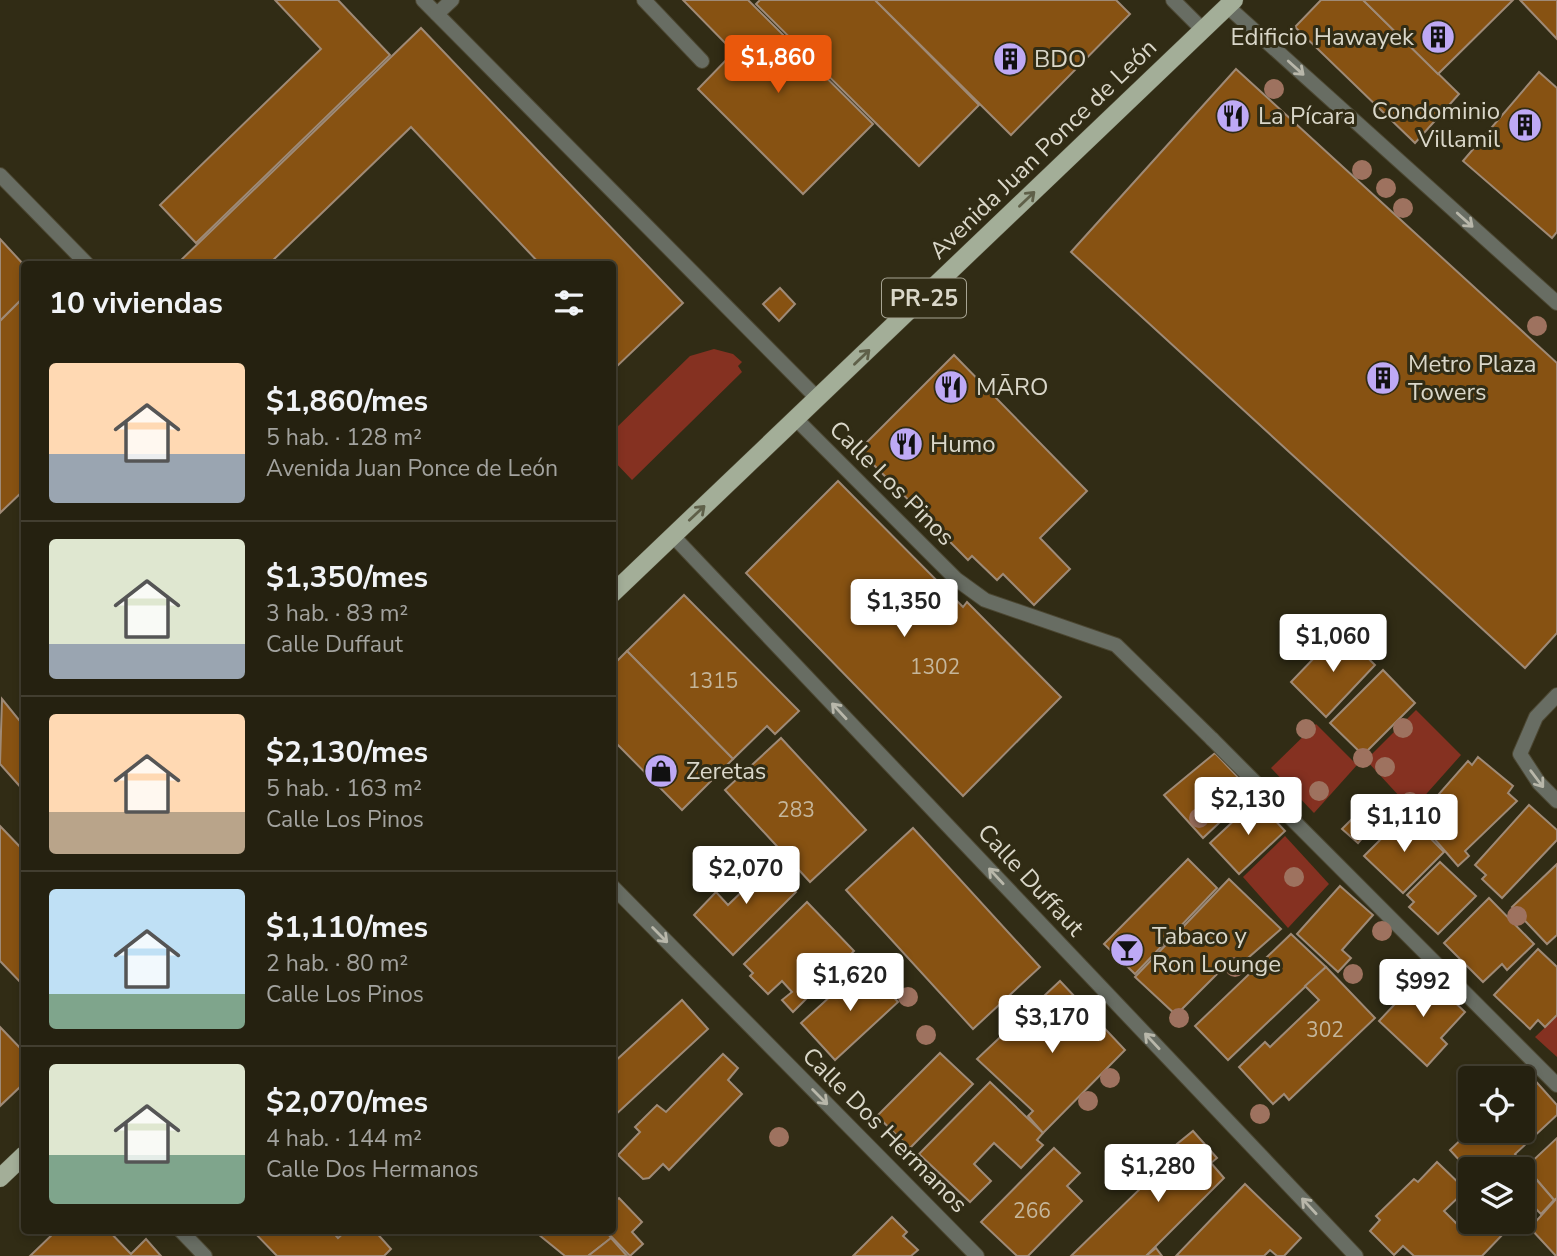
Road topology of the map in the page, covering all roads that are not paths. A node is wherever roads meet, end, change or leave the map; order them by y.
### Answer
1 (424, 0) edge
2 (452, 0) edge
3 (645, 0) edge
4 (1173, 0) edge
5 (1230, 3) edge
6 (437, 14) junction
7 (1202, 30) junction
8 (702, 61) dead end
9 (0, 175) edge
10 (84, 261) edge
11 (1557, 303) edge
12 (818, 399) junction
13 (797, 420) junction
14 (673, 536) junction
15 (616, 590) edge
16 (1557, 695) edge
17 (1557, 801) edge
18 (616, 890) edge
19 (1557, 1085) edge
20 (21, 1158) edge
21 (0, 1178) edge
22 (184, 1234) edge
23 (205, 1256) edge
24 (977, 1256) edge
25 (1356, 1256) edge

1 - 6 street
2 - 6 street
3 - 8 street
4 - 7 street
5 - 7 main road, Avenida Juan Ponce de León / PR-25
5 -> 11 street
6 - 12 street
12 -> 7 main road, Avenida Juan Ponce de León / PR-25
9 - 10 street
12 - 13 main road, Avenida Juan Ponce de León / PR-25
14 -> 13 main road, Avenida Juan Ponce de León / PR-25
13 - 19 street, Calle Los Pinos
14 - 15 main road, Avenida Juan Ponce de León / PR-25
25 -> 14 street, Calle Duffaut
16 -> 17 street
18 -> 24 street, Calle Dos Hermanos
20 - 21 main road
22 - 23 street

